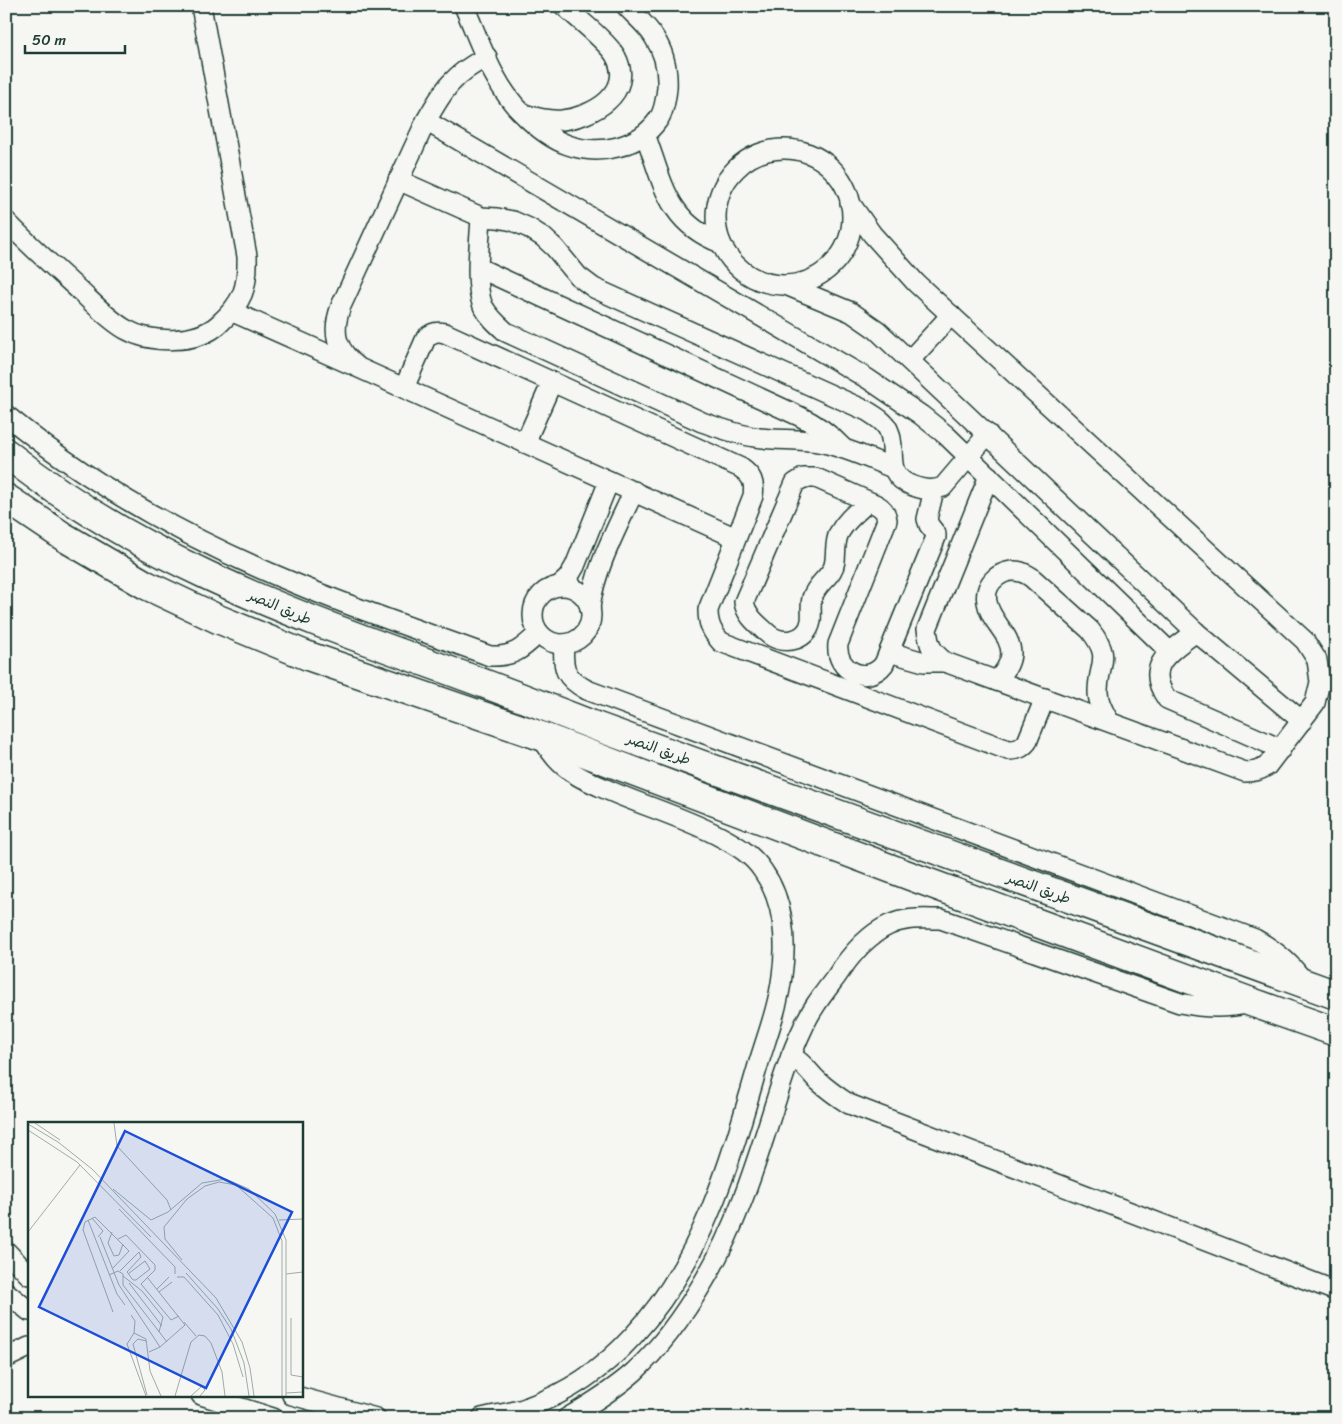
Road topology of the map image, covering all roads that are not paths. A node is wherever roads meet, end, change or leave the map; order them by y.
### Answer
1 (201, 6) edge
2 (464, 6) edge
3 (564, 6) edge
4 (626, 6) edge
5 (487, 58) junction
6 (521, 112) junction
7 (426, 121) junction
8 (645, 134) junction
9 (398, 180) junction
10 (850, 203) junction
11 (481, 217) junction
12 (6, 221) edge
13 (721, 243) junction
14 (479, 268) junction
15 (786, 285) junction
16 (233, 312) junction
17 (951, 315) junction
18 (910, 360) junction
19 (755, 361) junction
20 (359, 368) junction
21 (552, 382) junction
22 (404, 388) junction
23 (744, 390) junction
24 (6, 415) edge
25 (988, 434) junction
26 (525, 443) junction
27 (844, 449) junction
28 (6, 452) edge
29 (970, 457) junction
30 (893, 468) junction
31 (990, 476) junction
32 (609, 481) junction
33 (934, 490) junction
34 (634, 491) junction
35 (6, 498) edge
36 (868, 502) junction
37 (736, 538) junction
38 (1101, 541) junction
39 (835, 562) junction
40 (1080, 565) junction
41 (866, 573) junction
42 (1137, 575) junction
43 (559, 586) junction
44 (1115, 599) junction
45 (590, 608) junction
46 (1196, 632) junction
47 (539, 633) junction
48 (564, 644) junction
49 (889, 652) junction
50 (1170, 652) junction
51 (945, 662) junction
52 (997, 680) junction
53 (1045, 698) junction
54 (1302, 721) junction
55 (1108, 722) junction
56 (542, 736) junction
57 (1281, 748) junction
58 (1306, 985) junction
59 (1336, 995) edge
60 (1251, 1002) junction
61 (1336, 1032) edge
62 (791, 1056) junction
63 (754, 1080) junction
64 (780, 1088) junction
65 (6, 1252) edge
66 (28, 1273) edge
67 (1336, 1290) edge
68 (6, 1292) edge
69 (28, 1310) edge
70 (28, 1347) edge
71 (6, 1358) edge
72 (204, 1396) edge
73 (296, 1396) edge
74 (274, 1418) edge
75 (376, 1418) edge
76 (482, 1418) edge
77 (567, 1418) edge

1 - 16 street
2 - 5 street
3 - 6 street
4 - 8 street
5 - 6 street
5 - 7 street
6 - 8 street
7 - 9 street
7 - 29 street
8 - 13 street
9 - 11 street
9 - 20 street
10 - 13 street
10 - 15 street
10 - 17 street
11 - 14 street
11 - 19 street
12 - 16 street
13 - 15 street
14 - 23 street
14 - 27 street
15 - 18 street
16 - 20 street
17 - 18 street
17 - 54 street
18 - 25 street
19 - 23 street
19 - 30 street
20 - 22 street
21 - 22 street
21 - 26 street
21 - 37 street
22 - 26 street
23 - 27 street
24 - 47 street
25 - 29 street
25 - 38 street
26 - 32 street
27 - 30 street
28 - 58 highway, طريق النصر
29 - 31 street
29 - 33 street
30 - 33 street
31 - 40 street
31 - 51 street
32 - 34 street
32 - 43 street
33 - 49 street
34 - 37 street
34 - 45 street
35 - 56 highway, طريق النصر
36 - 39 street
36 - 39 street
36 - 41 street
37 - 53 street
38 - 40 street
38 - 42 street
39 - 41 street
40 - 44 street
41 - 49 street
42 - 44 street
42 - 46 street
43 - 45 street
43 - 47 street
44 - 50 street
45 - 48 street
46 - 50 street
46 - 54 street
47 - 48 street
48 - 58 street
49 - 51 street
50 - 57 street
51 - 52 street
52 - 53 street
52 - 55 street
53 - 55 street
54 - 57 street
55 - 57 street
56 - 60 highway, طريق النصر
56 - 63 street
58 - 59 highway, طريق النصر
60 - 61 highway, طريق النصر
60 - 62 street
62 - 64 street
62 - 67 street
63 - 64 street
63 - 76 street
64 - 77 street
65 - 66 street
68 - 69 street
70 - 71 street
72 - 74 street
73 - 75 street

